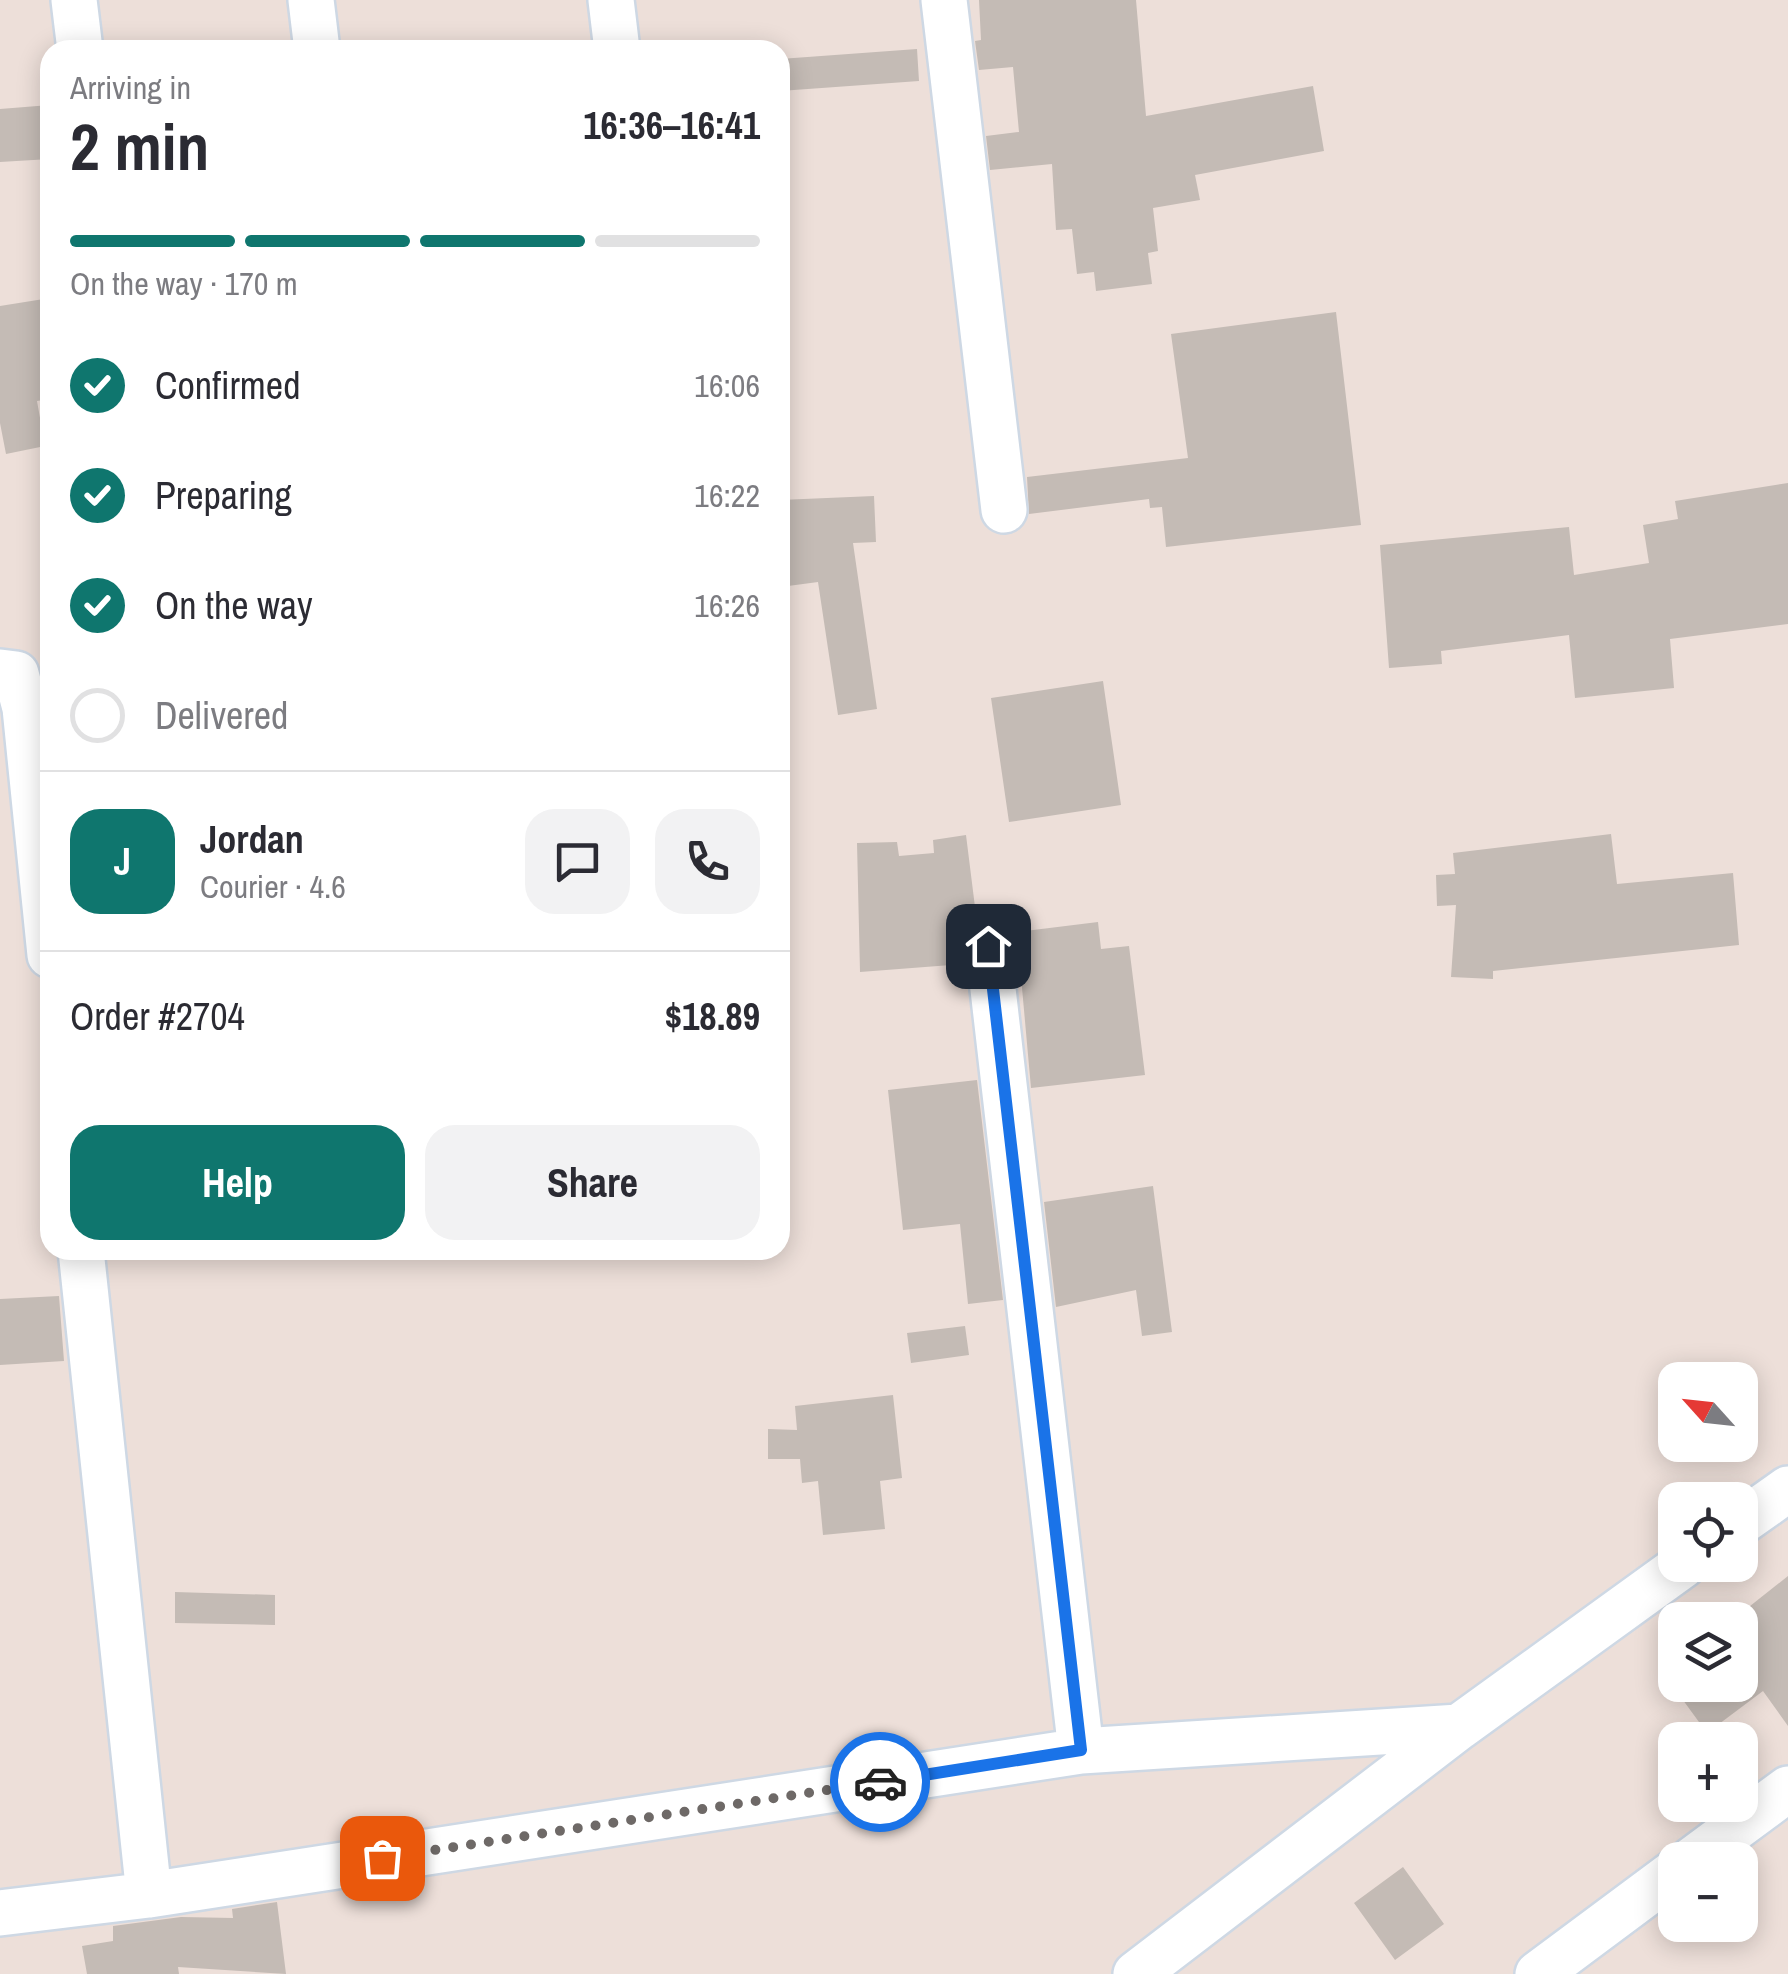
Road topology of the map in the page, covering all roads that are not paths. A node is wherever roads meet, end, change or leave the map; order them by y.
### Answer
1 (74, 0) edge
2 (310, 0) edge
3 (611, 0) edge
4 (944, 0) edge
5 (79, 40) edge
6 (316, 40) edge
7 (616, 40) edge
8 (1004, 510) dead end
9 (0, 672) edge
10 (40, 856) edge
11 (988, 946) dead end
12 (82, 1260) edge
13 (1788, 1489) edge
14 (1758, 1511) edge
15 (1659, 1582) edge
16 (1459, 1727) junction
17 (1081, 1750) junction
18 (1788, 1788) edge
19 (1716, 1842) edge
20 (1658, 1885) edge
21 (149, 1894) junction
22 (0, 1913) edge
23 (1136, 1974) edge
24 (1538, 1974) edge

1 - 5 street
2 - 6 street
3 - 7 street
4 - 8 street
9 - 10 street
11 - 17 street
12 - 21 street
13 - 14 street
15 - 16 street
16 - 17 street
16 - 23 street
17 - 21 street
18 - 19 street
20 - 24 street
21 - 22 street

